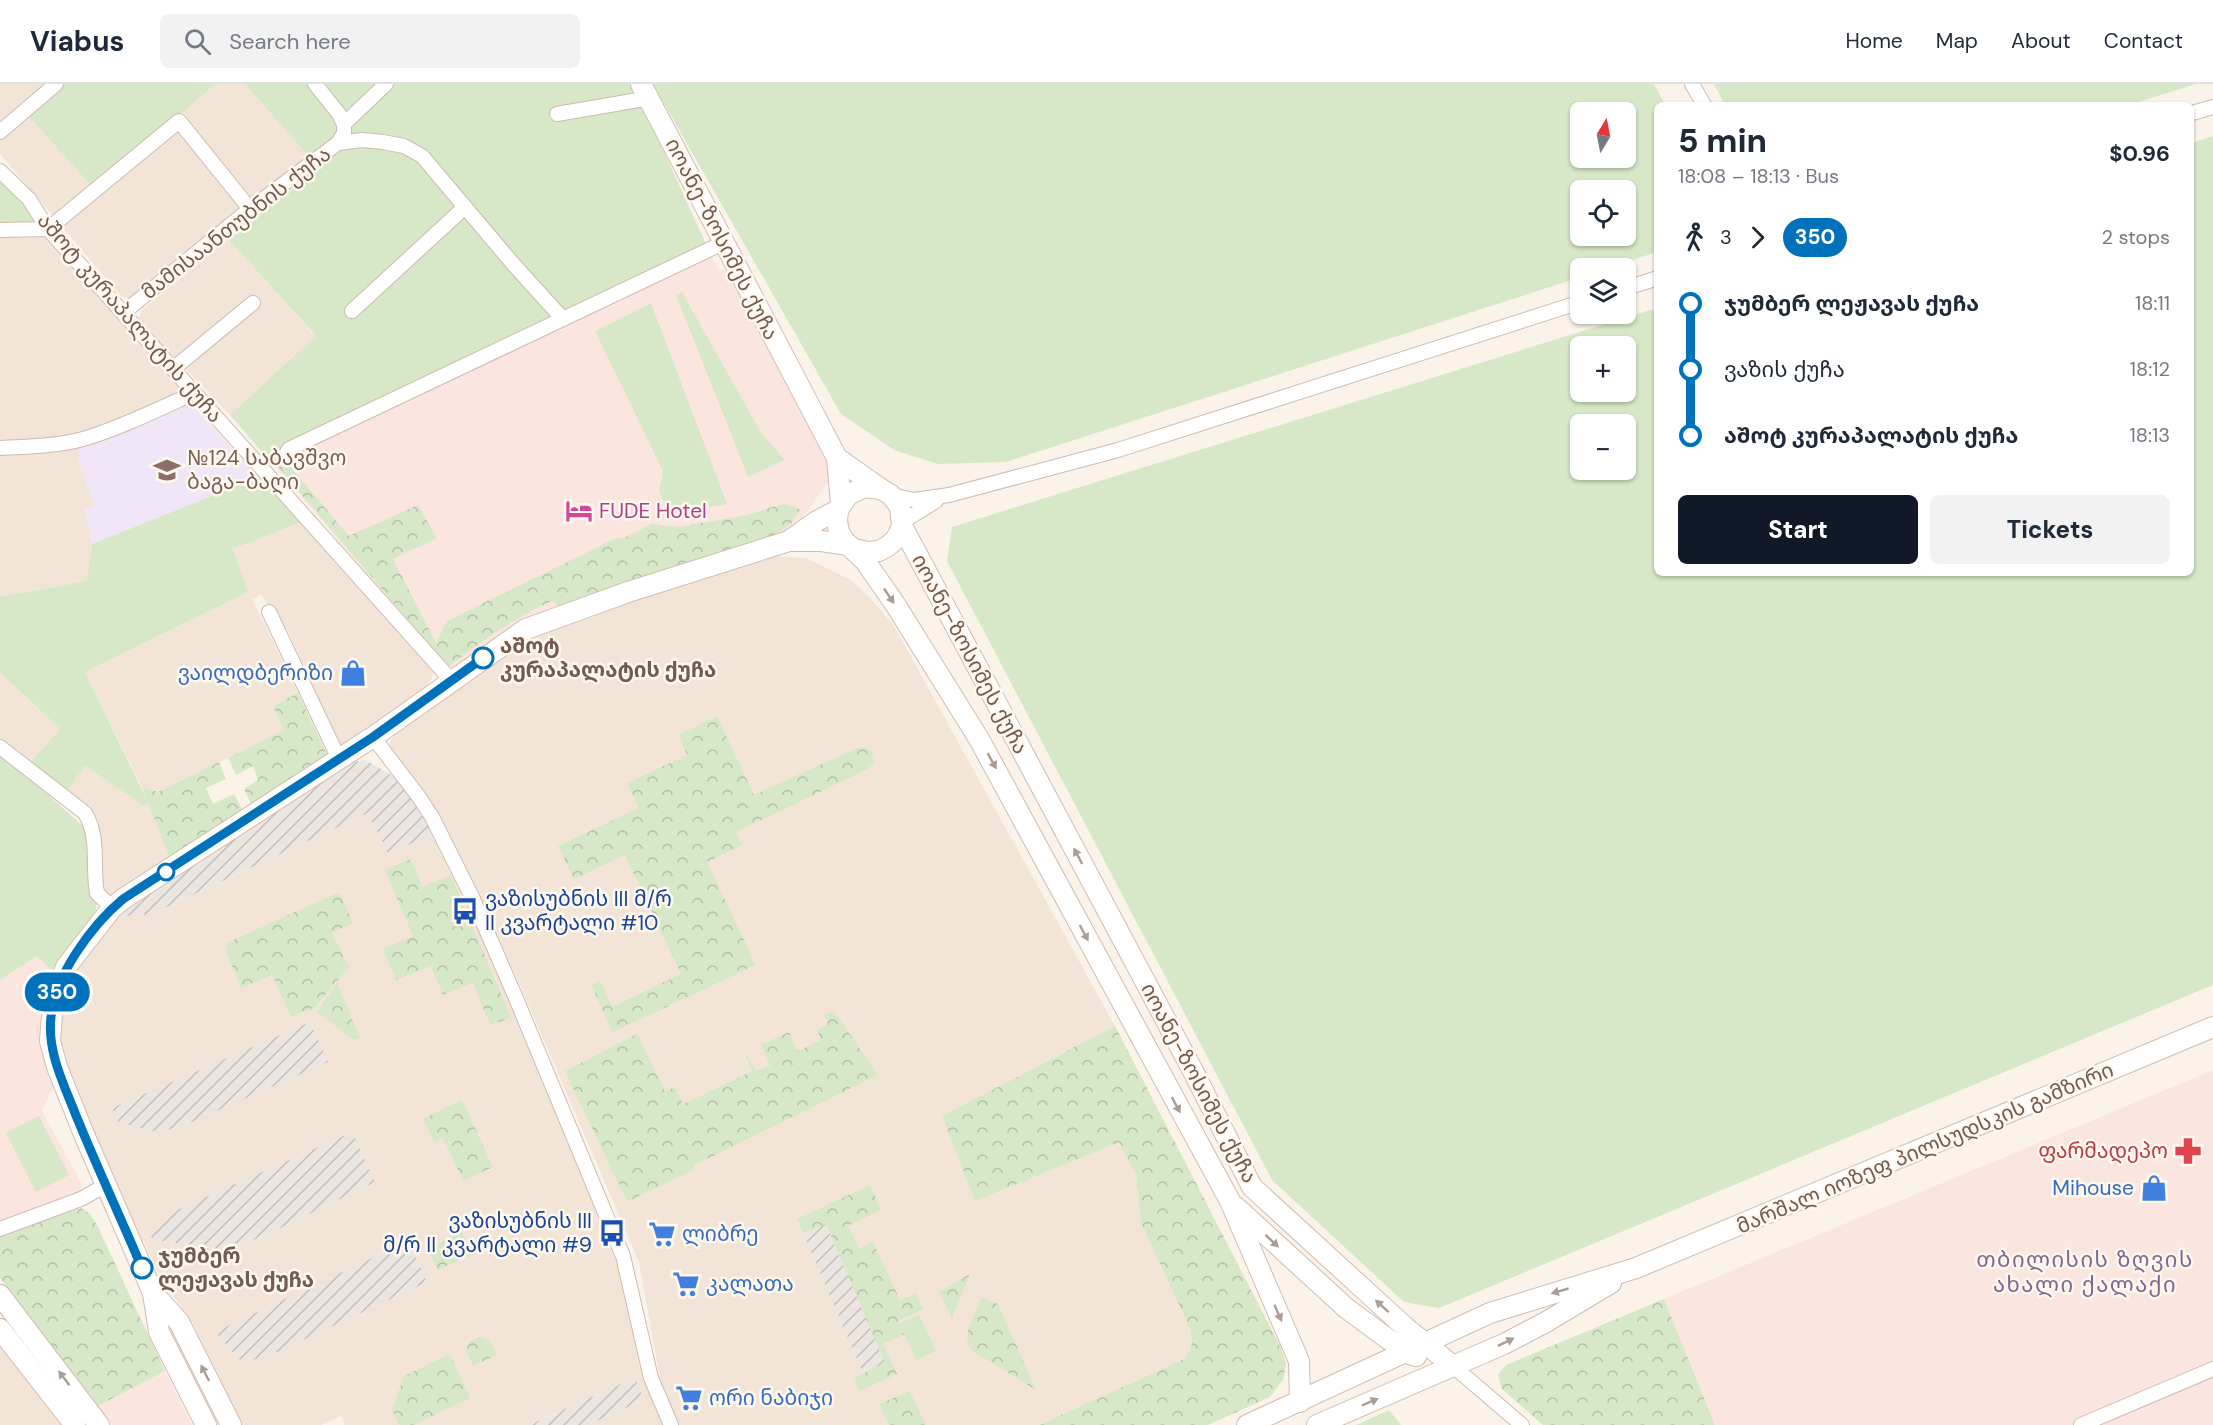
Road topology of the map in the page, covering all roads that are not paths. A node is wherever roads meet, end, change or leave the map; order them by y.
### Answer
1 (56, 84) edge
2 (315, 84) edge
3 (386, 84) edge
4 (1692, 84) edge
5 (646, 91) edge
6 (1702, 102) edge
7 (2213, 106) edge
8 (2194, 112) edge
9 (557, 114) dead end
10 (344, 124) junction
11 (0, 132) edge
12 (338, 143) junction
13 (0, 171) edge
14 (465, 207) junction
15 (250, 209) junction
16 (48, 229) junction
17 (0, 230) edge
18 (723, 243) junction
19 (1654, 279) edge
20 (1636, 285) edge
21 (253, 303) dead end
22 (1570, 306) edge
23 (352, 311) dead end
24 (123, 313) junction
25 (563, 319) junction
26 (173, 369) junction
27 (194, 393) junction
28 (0, 448) edge
29 (286, 454) dead end
30 (837, 458) junction
31 (886, 492) junction
32 (949, 495) junction
33 (840, 507) junction
34 (902, 524) junction
35 (789, 542) junction
36 (852, 547) junction
37 (269, 612) dead end
38 (451, 680) junction
39 (373, 737) junction
40 (0, 747) edge
41 (339, 759) junction
42 (112, 908) junction
43 (2213, 1028) edge
44 (1244, 1171) junction
45 (1219, 1184) junction
46 (106, 1185) junction
47 (1230, 1201) junction
48 (0, 1229) edge
49 (1636, 1268) junction
50 (153, 1293) junction
51 (0, 1295) edge
52 (0, 1329) edge
53 (31, 1335) junction
54 (1426, 1344) junction
55 (14, 1347) junction
56 (1407, 1353) junction
57 (1453, 1366) junction
58 (2213, 1369) edge
59 (1300, 1402) junction
60 (84, 1421) edge
61 (206, 1425) edge
62 (231, 1425) edge
63 (671, 1425) edge
64 (1247, 1425) edge
65 (1317, 1425) edge
66 (1522, 1425) edge
67 (2081, 1425) edge

1 - 11 street
2 - 10 street
3 - 10 street
4 - 6 street
5 - 9 street
5 - 18 street, იოანე-ზოსიმეს ქუჩა
7 - 8 street
10 - 12 street
12 - 14 street, მამისაანთუბნის ქუჩა
12 - 15 street, მამისაანთუბნის ქუჩა
13 - 16 street, აშოტ კურაპალატის ქუჩა
14 - 23 street
14 - 25 street, მამისაანთუბნის ქუჩა
15 - 16 street
15 - 24 street, მამისაანთუბნის ქუჩა
16 - 17 street
16 - 24 street, აშოტ კურაპალატის ქუჩა
18 - 25 street
18 - 30 street, იოანე-ზოსიმეს ქუჩა
19 - 20 street
21 - 26 street
22 - 32 street
24 - 26 street, აშოტ კურაპალატის ქუჩა
25 - 29 street
26 - 27 street, აშოტ კურაპალატის ქუჩა
27 - 28 street
27 - 38 street, აშოტ კურაპალატის ქუჩა
30 - 31 street, იოანე-ზოსიმეს ქუჩა
30 - 33 street, იოანე-ზოსიმეს ქუჩა
31 - 32 street
31 - 33 street
31 - 34 street
32 - 34 street
33 - 35 street
33 - 36 street
34 - 36 street
44 -> 34 street, იოანე-ზოსიმეს ქუჩა
35 - 36 street
35 - 38 street
36 -> 45 street, იოანე-ზოსიმეს ქუჩა
37 - 41 street
38 - 39 street
39 - 41 street
39 - 63 street
40 - 42 street
41 - 42 street
42 - 46 street
43 - 49 street, მარშალ იოზეფ პილსუდსკის გამზირი
44 - 45 street
54 -> 44 street, იოანე-ზოსიმეს ქუჩა
45 - 47 street, იოანე-ზოსიმეს ქუჩა
46 - 48 street
46 - 50 street
47 -> 56 street, იოანე-ზოსიმეს ქუჩა
47 -> 59 street, იოანე-ზოსიმეს ქუჩა
49 -> 54 street, მარშალ იოზეფ პილსუდსკის გამზირი
57 -> 49 street, მარშალ იოზეფ პილსუდსკის გამზირი
50 - 61 street
62 -> 50 street
51 - 53 street
52 - 55 street
53 - 55 street
60 -> 53 street
54 - 56 street, მარშალ იოზეფ პილსუდსკის გამზირი
54 - 57 street, იოანე-ზოსიმეს ქუჩა
55 - 60 street
56 - 57 street, იოანე-ზოსიმეს ქუჩა
56 - 59 street, მარშალ იოზეფ პილსუდსკის გამზირი
65 -> 57 street, მარშალ იოზეფ პილსუდსკის გამზირი
57 - 66 street
58 - 67 street
59 - 64 street, მარშალ იოზეფ პილსუდსკის გამზირი

